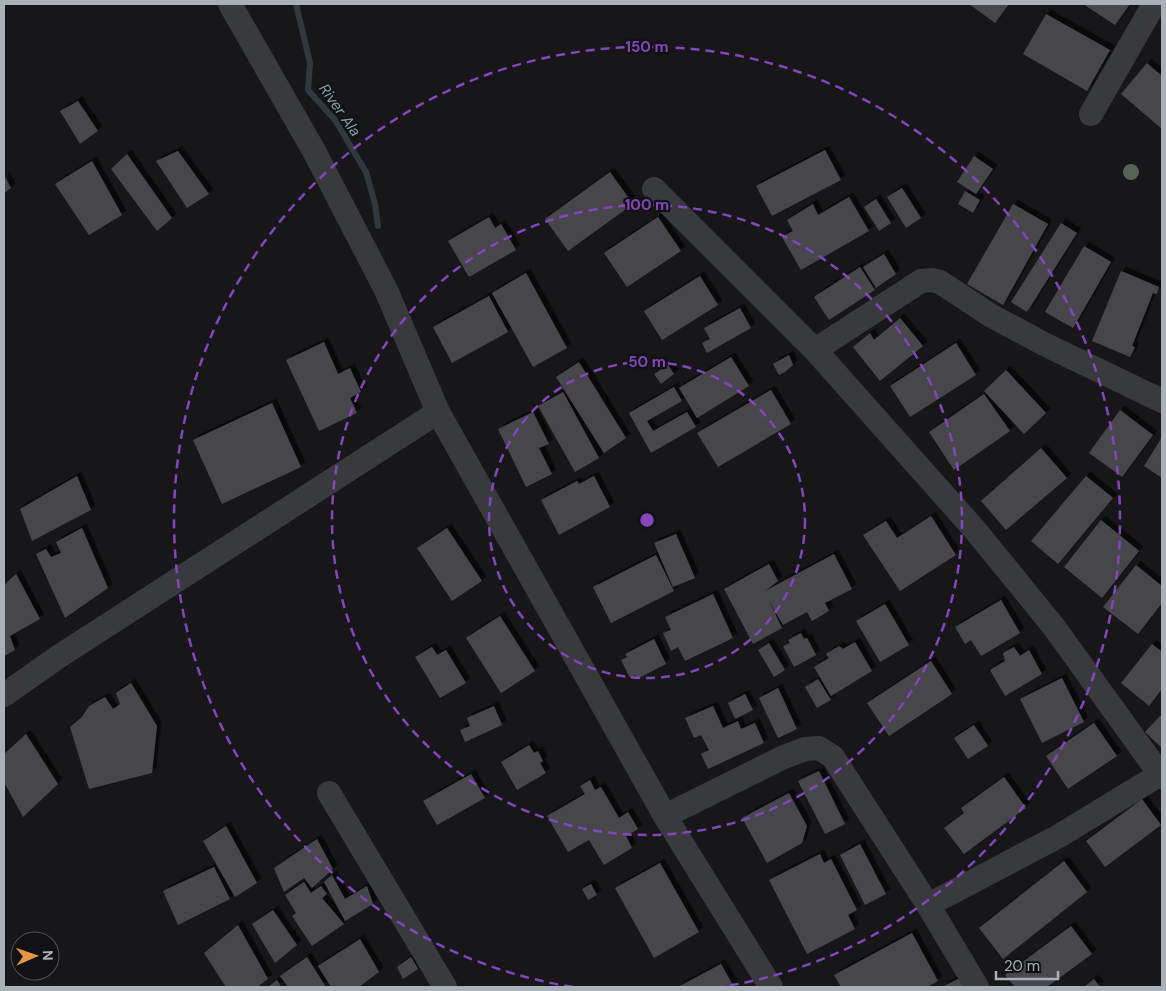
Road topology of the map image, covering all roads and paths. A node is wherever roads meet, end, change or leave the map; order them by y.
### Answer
1 (230, 4) edge
2 (1154, 4) edge
3 (1091, 114) dead end
4 (654, 189) dead end
5 (815, 350) junction
6 (1162, 401) edge
7 (438, 412) junction
8 (4, 695) edge
9 (1161, 776) edge
10 (329, 793) dead end
11 (665, 816) junction
12 (928, 905) junction
13 (445, 987) edge
14 (771, 987) edge
15 (978, 987) edge

1 - 7 street
2 - 3 street
4 - 5 street
5 - 6 street
5 - 9 street
7 - 8 street
7 - 11 street
9 - 12 street
10 - 13 street
11 - 12 street
11 - 14 street
12 - 15 street

